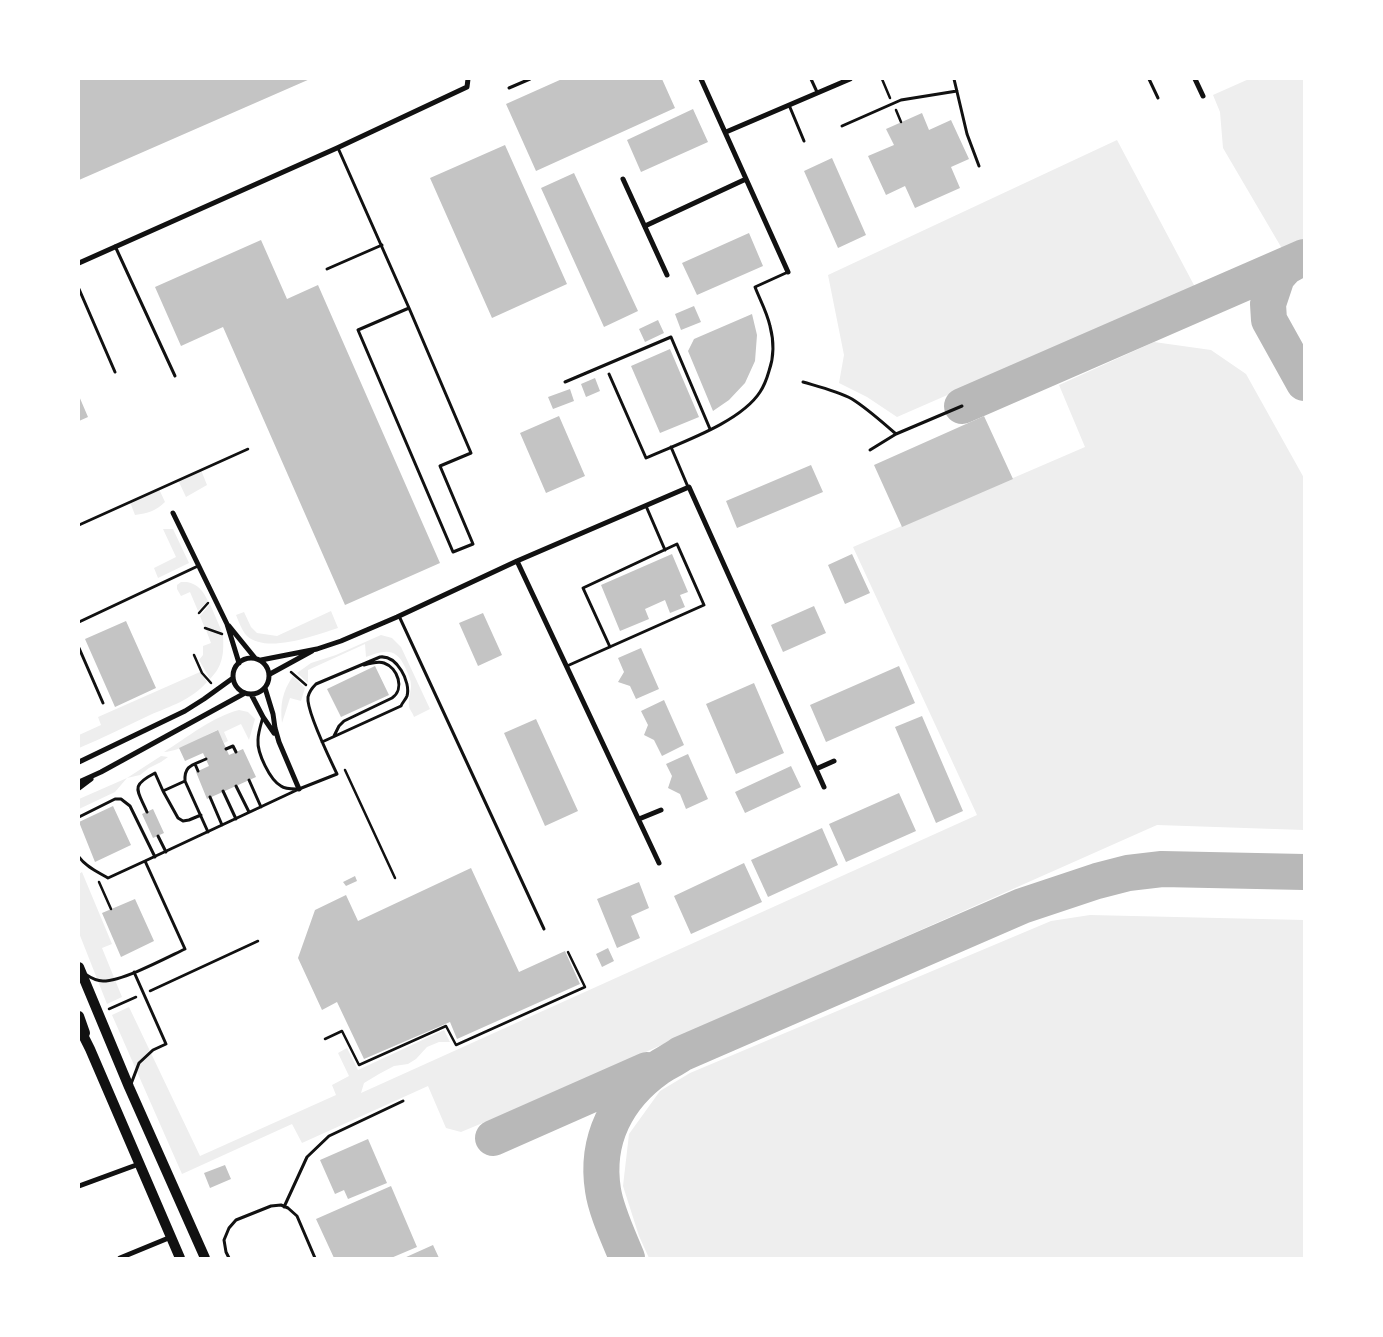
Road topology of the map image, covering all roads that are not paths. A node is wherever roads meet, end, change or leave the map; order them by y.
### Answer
1 (468, 79) edge
2 (530, 79) edge
3 (701, 79) edge
4 (811, 79) edge
5 (850, 79) edge
6 (954, 79) edge
7 (1149, 79) edge
8 (1195, 79) edge
9 (510, 88) dead end
10 (957, 91) junction
11 (817, 92) junction
12 (1203, 96) dead end
13 (1158, 98) dead end
14 (788, 105) junction
15 (842, 126) dead end
16 (726, 132) junction
17 (804, 141) dead end
18 (337, 148) junction
19 (979, 166) dead end
20 (623, 179) dead end
21 (746, 179) junction
22 (645, 226) junction
23 (382, 245) junction
24 (115, 246) junction
25 (79, 263) edge
26 (327, 269) dead end
27 (788, 272) joint
28 (667, 276) dead end
29 (79, 289) edge
30 (409, 308) junction
31 (115, 372) dead end
32 (609, 374) dead end
33 (175, 376) dead end
34 (565, 382) dead end
35 (803, 382) dead end
36 (962, 406) dead end
37 (710, 429) junction
38 (896, 434) junction
39 (671, 447) junction
40 (870, 450) dead end
41 (689, 487) junction
42 (646, 506) junction
43 (173, 513) dead end
44 (665, 550) junction
45 (517, 561) junction
46 (199, 566) junction
47 (399, 616) junction
48 (79, 622) edge
49 (227, 624) junction
50 (610, 647) junction
51 (79, 648) edge
52 (317, 649) junction
53 (255, 658) junction
54 (261, 660) junction
55 (239, 663) junction
56 (359, 666) junction
57 (567, 666) junction
58 (270, 674) junction
59 (233, 678) junction
60 (265, 688) junction
61 (245, 693) junction
62 (252, 694) junction
63 (103, 703) dead end
64 (263, 716) junction
65 (334, 737) junction
66 (279, 742) junction
67 (322, 742) junction
68 (226, 749) dead end
69 (236, 752) dead end
70 (206, 759) dead end
71 (834, 761) dead end
72 (79, 762) edge
73 (195, 764) junction
74 (816, 769) junction
75 (198, 771) dead end
76 (101, 772) junction
77 (249, 780) dead end
78 (185, 781) junction
79 (79, 782) edge
80 (236, 786) dead end
81 (824, 787) dead end
82 (79, 788) edge
83 (300, 789) junction
84 (163, 791) junction
85 (223, 792) dead end
86 (210, 797) dead end
87 (262, 807) junction
88 (661, 810) dead end
89 (147, 812) dead end
90 (249, 812) junction
91 (201, 815) junction
92 (79, 817) edge
93 (236, 819) junction
94 (639, 819) junction
95 (222, 825) junction
96 (208, 832) junction
97 (158, 836) dead end
98 (166, 852) junction
99 (79, 857) edge
100 (155, 857) junction
101 (144, 861) junction
102 (659, 863) dead end
103 (544, 929) dead end
104 (79, 968) edge
105 (134, 972) junction
106 (79, 1016) edge
107 (79, 1027) edge
108 (90, 1048) junction
109 (129, 1087) junction
110 (403, 1100) dead end
111 (139, 1164) junction
112 (79, 1186) edge
113 (284, 1206) junction
114 (171, 1237) junction
115 (120, 1258) edge
116 (180, 1258) edge
117 (205, 1258) edge
118 (229, 1258) edge
119 (315, 1258) edge

1 - 18 street
2 - 9 lane
3 - 16 street
4 - 11 lane
5 - 11 street
6 - 10 lane
7 - 13 lane
8 - 12 street
10 - 15 lane
10 - 19 lane
11 - 14 street
14 - 16 street
14 - 17 lane
16 - 21 street
18 - 23 lane
18 - 24 street
20 - 22 street
21 - 22 street
21 - 27 street
22 - 28 street
23 - 26 lane
23 - 30 lane
24 - 25 street
24 - 33 lane
27 - 37 lane
29 - 31 lane
30 - 30 lane
32 - 39 lane
34 - 37 lane
35 - 38 lane
36 - 38 lane
37 - 39 lane
38 - 40 lane
39 - 41 lane
41 - 42 street
41 - 74 street
42 - 44 lane
42 - 45 street
43 - 46 street
44 - 50 lane
44 - 50 lane
45 - 47 street
45 - 57 street
46 - 48 lane
46 - 49 street
47 - 52 street
47 - 103 lane
49 - 53 street
49 - 55 street
50 - 57 lane
51 - 63 lane
52 - 54 street
52 - 58 street
53 - 54 street
53 - 55 street
54 - 58 street
55 - 59 street
56 - 65 lane
56 - 65 lane
56 - 67 lane
57 - 94 street
58 - 60 street
59 - 61 street
59 - 72 street
60 - 62 street
60 - 66 street
61 - 62 street
61 - 76 street
62 - 64 street
64 - 66 street
64 - 83 lane
65 - 67 lane
66 - 83 street
67 - 83 lane
68 - 69 lane
70 - 73 lane
71 - 74 street
73 - 75 lane
73 - 78 lane
74 - 81 street
76 - 79 street
76 - 82 street
77 - 87 lane
78 - 84 lane
78 - 91 lane
80 - 90 lane
83 - 87 lane
84 - 89 lane
84 - 91 lane
85 - 93 lane
86 - 95 lane
87 - 90 lane
88 - 94 street
90 - 93 lane
91 - 96 lane
92 - 100 lane
93 - 95 lane
94 - 102 street
95 - 96 lane
96 - 98 lane
97 - 98 lane
98 - 100 lane
99 - 101 lane
100 - 101 lane
101 - 105 lane
104 - 105 lane
104 - 109 main road
105 - 109 lane
106 - 108 main road
107 - 108 main road
108 - 111 main road
109 - 117 main road
110 - 113 lane
111 - 112 street
111 - 114 main road
113 - 118 lane
113 - 119 lane
114 - 115 street
114 - 116 main road

